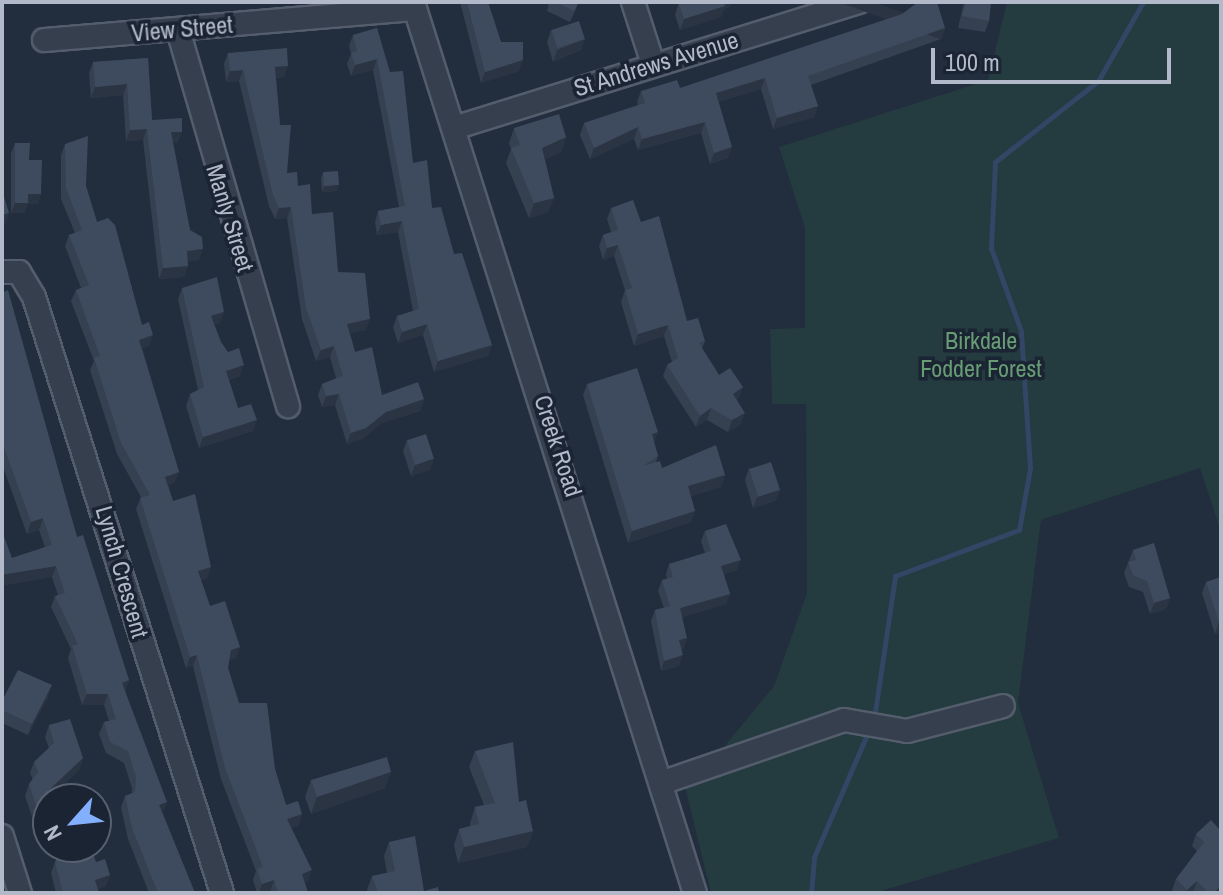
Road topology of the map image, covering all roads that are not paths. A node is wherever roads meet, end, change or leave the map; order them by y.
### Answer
1 (633, 2) edge
2 (859, 2) edge
3 (414, 6) edge
4 (178, 30) junction
5 (44, 40) dead end
6 (653, 64) junction
7 (454, 128) junction
8 (2, 272) edge
9 (288, 406) dead end
10 (1003, 706) dead end
11 (664, 782) junction
12 (2, 836) edge
13 (20, 893) edge
14 (222, 893) edge
15 (695, 893) edge

1 - 6 street
2 - 6 street, St Andrews Avenue
3 - 4 street, View Street
3 - 7 street, Creek Road
4 - 5 street, View Street
4 - 9 street, Manly Street
6 - 7 street, St Andrews Avenue
7 - 11 street, Creek Road
8 - 14 street, Lynch Crescent
10 - 11 street
11 - 15 street, Creek Road
12 - 13 street

